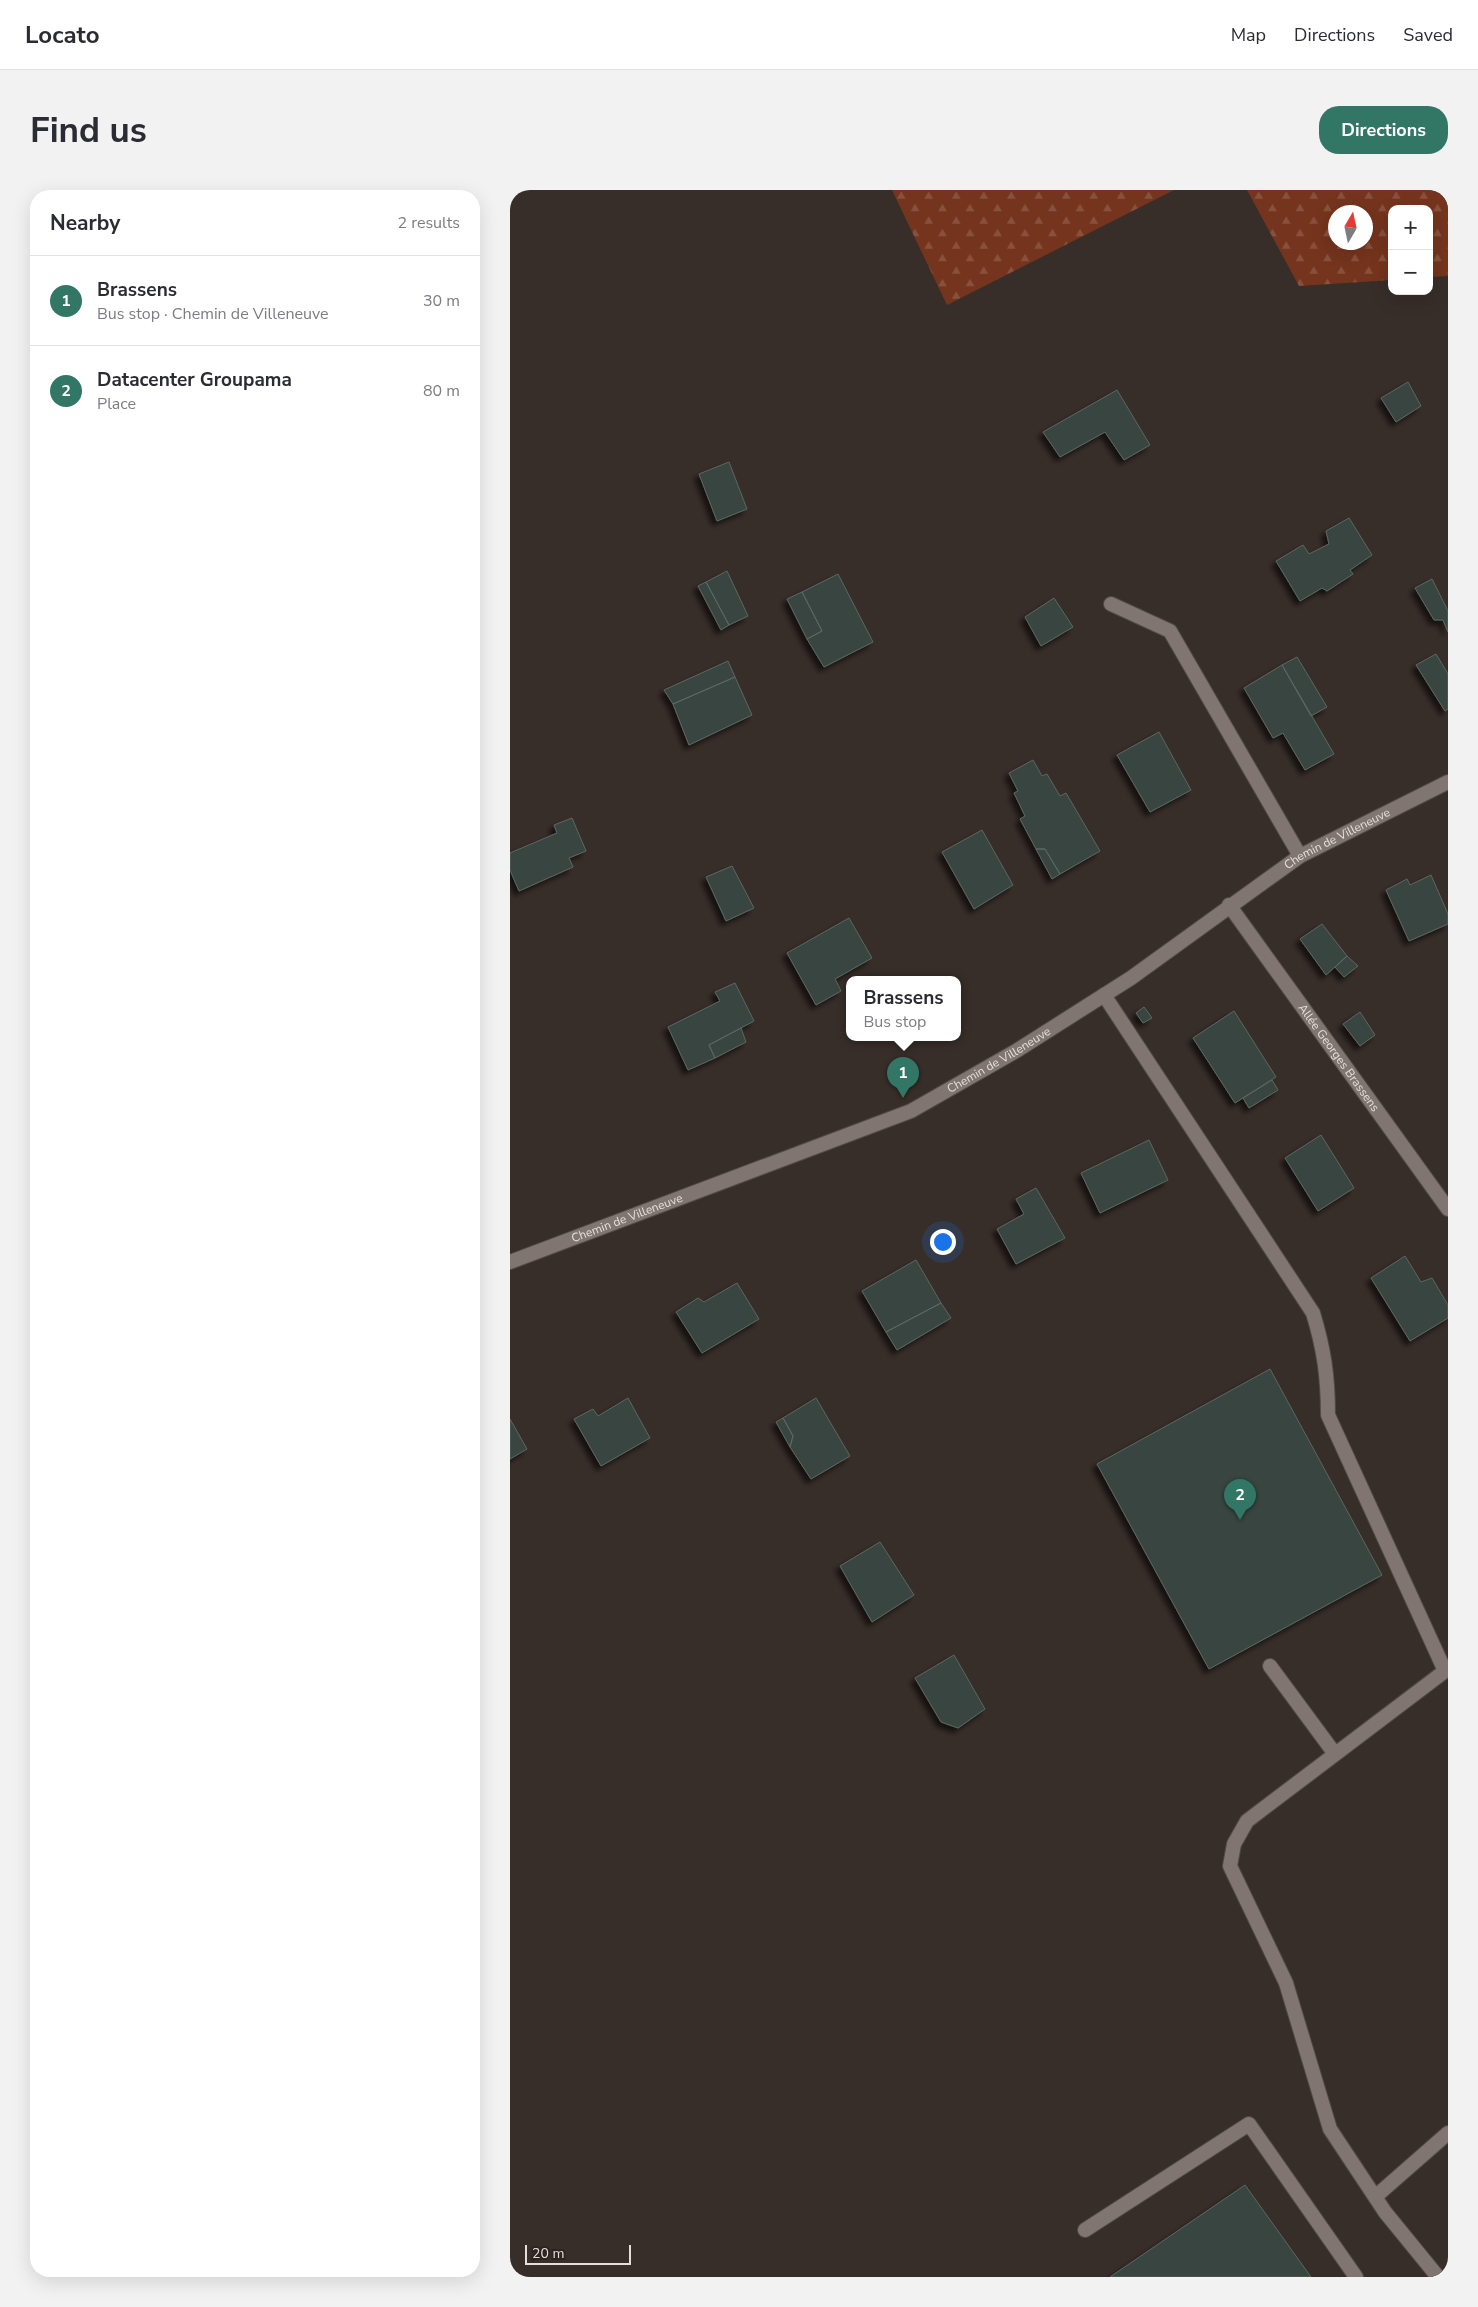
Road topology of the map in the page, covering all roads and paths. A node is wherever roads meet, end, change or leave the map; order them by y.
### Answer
1 (1111, 604) dead end
2 (1448, 782) edge
3 (1300, 856) junction
4 (1229, 906) junction
5 (1104, 995) junction
6 (1448, 1209) edge
7 (510, 1262) edge
8 (1270, 1666) dead end
9 (1446, 1673) edge
10 (1335, 1754) junction
11 (1448, 2134) edge
12 (1375, 2197) junction
13 (1085, 2230) dead end
14 (1356, 2277) edge
15 (1438, 2277) edge

1 - 3 street
2 - 3 street, Chemin de Villeneuve
3 - 4 street, Chemin de Villeneuve
4 - 5 street, Chemin de Villeneuve
4 - 6 street, Allée Georges Brassens
5 - 7 street, Chemin de Villeneuve
5 - 9 street
8 - 10 street
9 - 10 street
10 - 12 street
11 - 12 street
12 - 15 street
13 - 14 street

